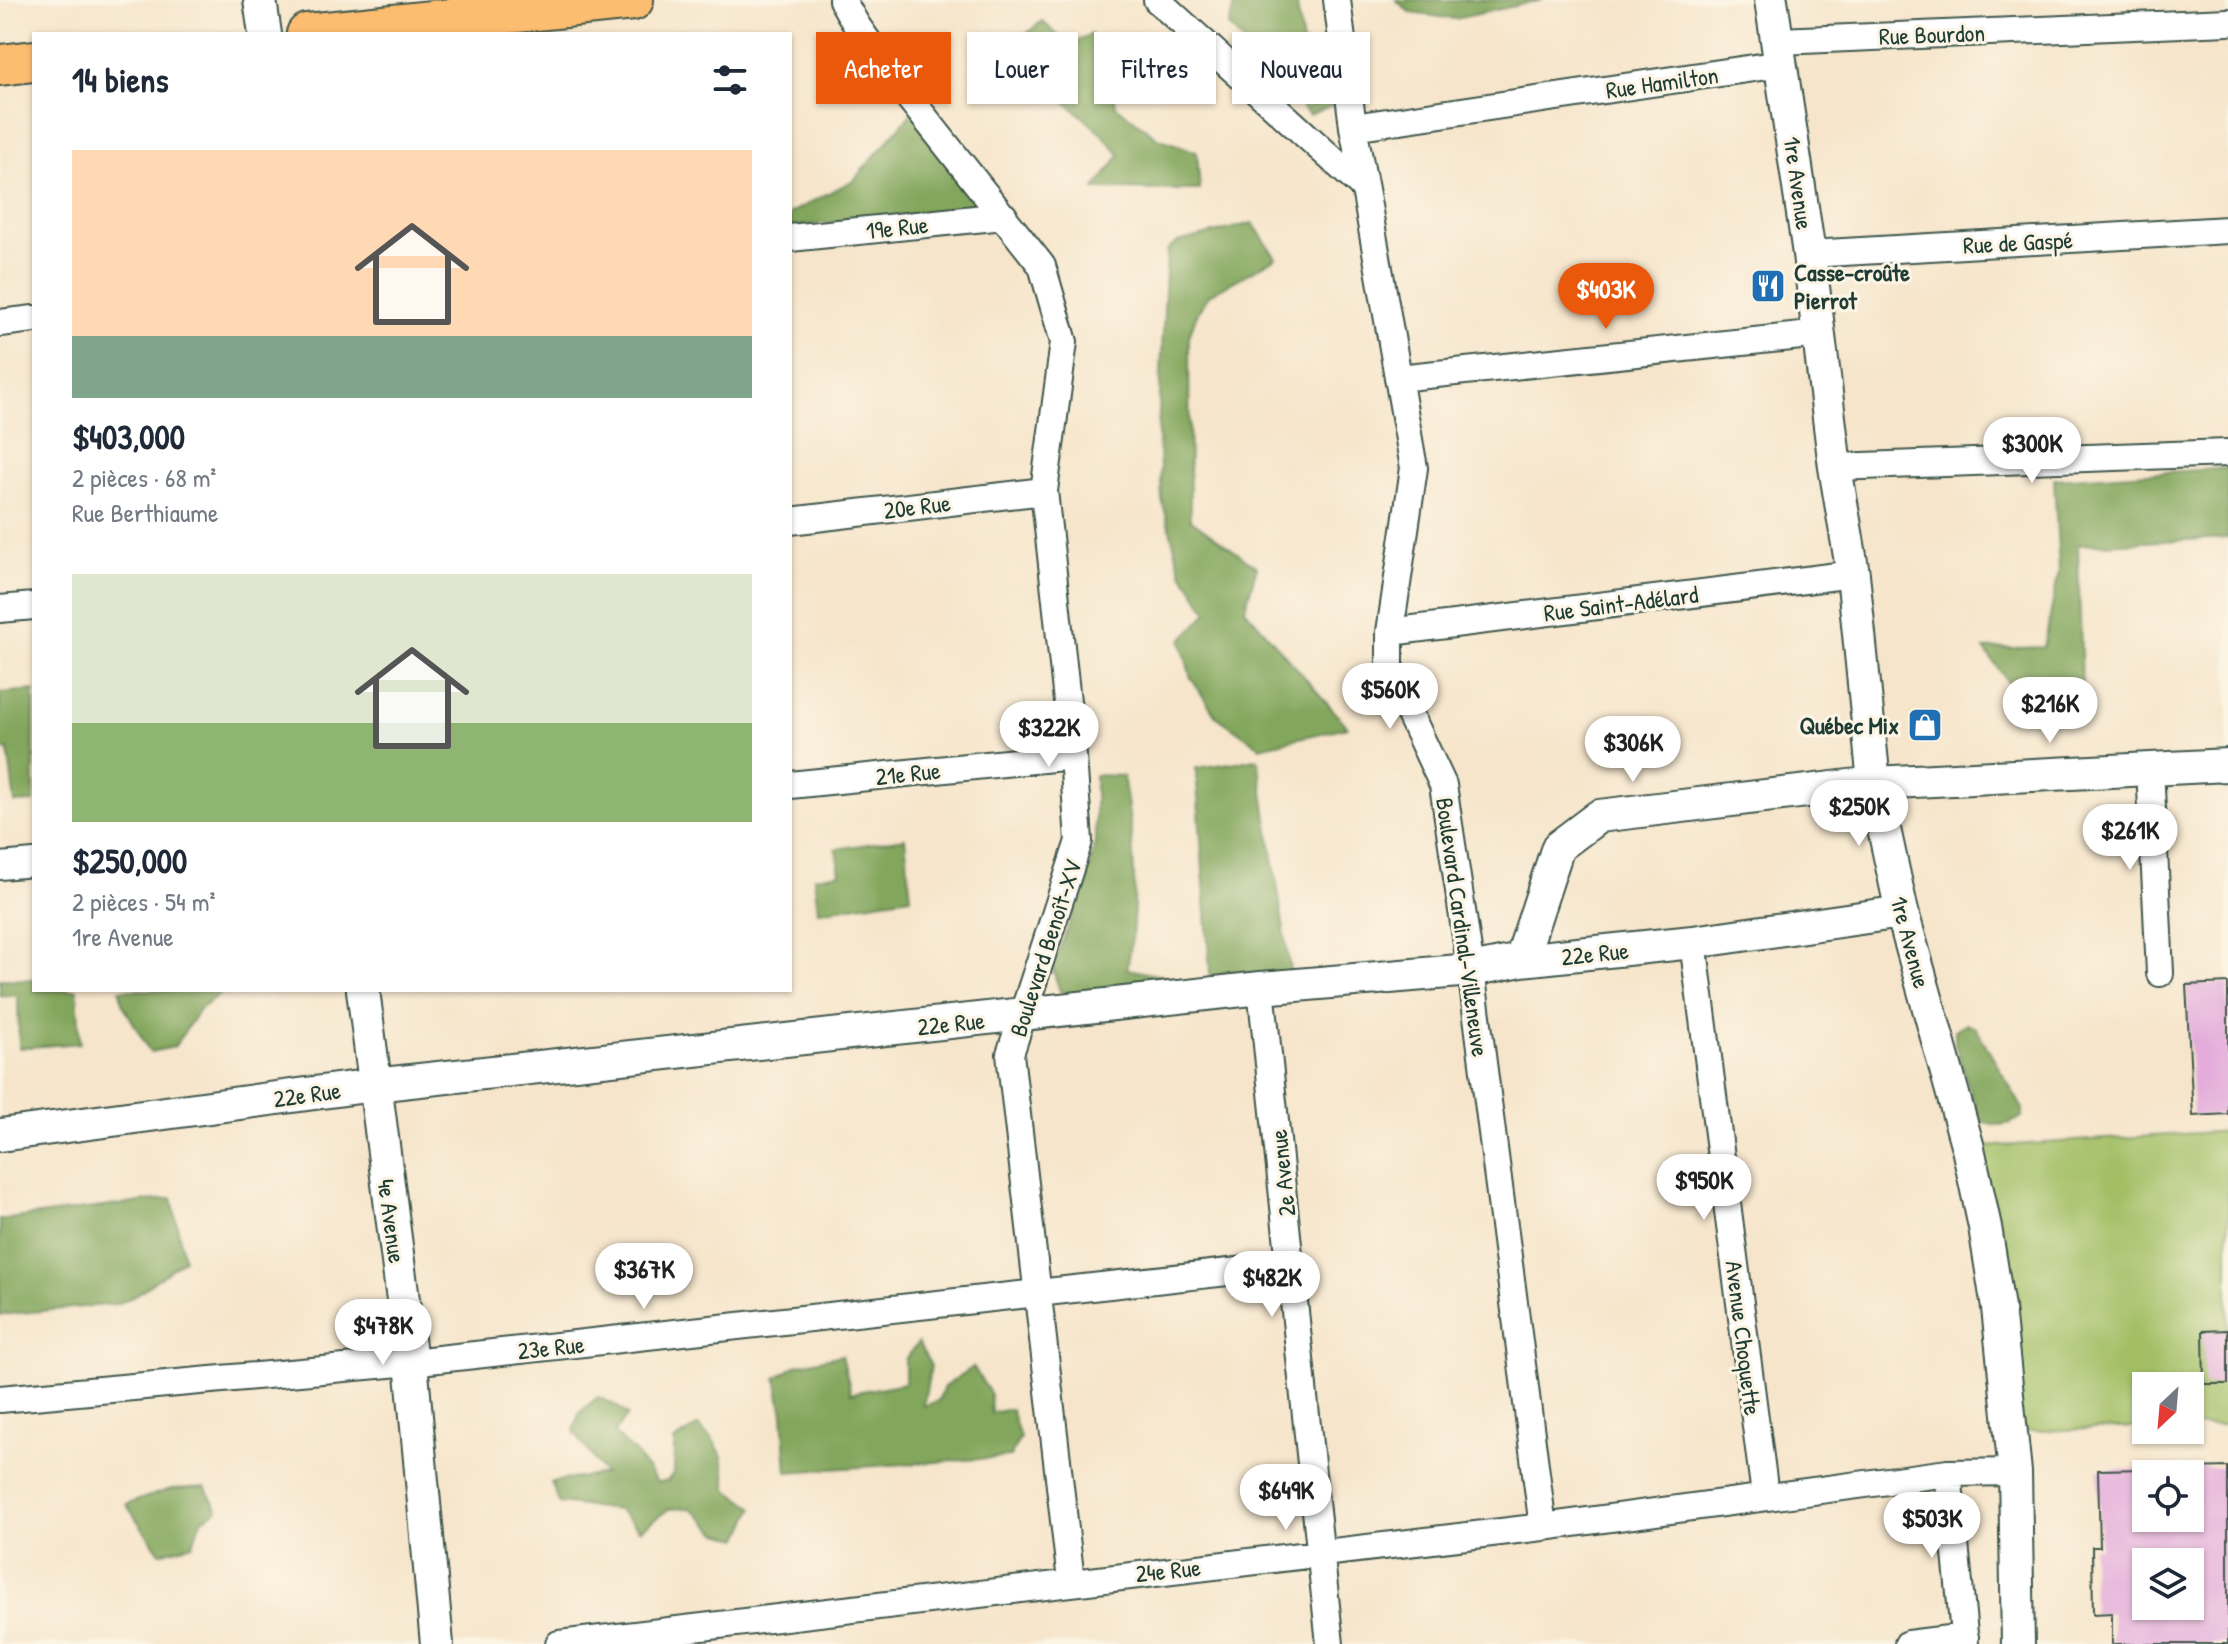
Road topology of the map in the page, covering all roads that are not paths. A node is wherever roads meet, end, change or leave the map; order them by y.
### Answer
1 (260, 0) edge
2 (633, 0) edge
3 (842, 0) edge
4 (1157, 0) edge
5 (1337, 0) edge
6 (1771, 0) edge
7 (2228, 22) edge
8 (265, 32) edge
9 (326, 32) edge
10 (1780, 52) junction
11 (32, 61) edge
12 (0, 65) edge
13 (1353, 127) junction
14 (1365, 189) junction
15 (1004, 216) junction
16 (2228, 230) edge
17 (792, 238) edge
18 (1809, 254) junction
19 (32, 319) edge
20 (0, 323) edge
21 (1820, 334) junction
22 (1398, 378) junction
23 (2228, 453) edge
24 (1835, 467) junction
25 (1044, 491) junction
26 (792, 521) edge
27 (1853, 574) junction
28 (32, 606) edge
29 (0, 609) edge
30 (1390, 632) junction
31 (1073, 756) junction
32 (2228, 765) edge
33 (2150, 768) junction
34 (1874, 783) junction
35 (792, 785) edge
36 (32, 863) edge
37 (0, 866) edge
38 (1902, 912) junction
39 (1693, 942) junction
40 (1521, 960) junction
41 (1471, 970) junction
42 (2160, 973) dead end
43 (1261, 988) junction
44 (363, 992) edge
45 (1024, 1015) junction
46 (374, 1085) junction
47 (0, 1135) edge
48 (1292, 1265) junction
49 (1040, 1293) junction
50 (411, 1362) junction
51 (0, 1399) edge
52 (2015, 1472) junction
53 (1948, 1473) junction
54 (1765, 1495) junction
55 (1543, 1527) junction
56 (1319, 1553) junction
57 (1071, 1581) junction
58 (1965, 1641) edge
59 (437, 1644) edge
60 (559, 1644) edge
61 (1330, 1644) edge
62 (1908, 1644) edge
63 (2018, 1644) edge

1 - 8 street
2 - 9 main road
3 - 15 street, Boulevard Benoît-XV
4 - 14 street
5 - 13 street, Boulevard Cardinal-Villeneuve
6 - 10 street, 1re Avenue
7 - 10 street, Rue Bourdon
10 - 13 street, Rue Hamilton
10 - 18 street, 1re Avenue
11 - 12 main road
13 - 14 street, Boulevard Cardinal-Villeneuve
14 - 22 street, Boulevard Cardinal-Villeneuve
15 - 17 street, 19e Rue
15 - 25 street, Boulevard Benoît-XV
16 - 18 street, Rue de Gaspé
18 - 21 street, 1re Avenue
19 - 20 street
21 - 22 street
21 - 24 street, 1re Avenue
22 - 30 street, Boulevard Cardinal-Villeneuve
23 - 24 street
24 - 27 street, 1re Avenue
25 - 26 street, 20e Rue
25 - 31 street, Boulevard Benoît-XV
27 - 30 street, Rue Saint-Adélard
27 - 34 street, 1re Avenue
28 - 29 street
30 - 41 street, Boulevard Cardinal-Villeneuve
31 - 35 street, 21e Rue
31 - 45 street, Boulevard Benoît-XV
32 - 33 street
33 - 34 street
33 - 42 street
34 - 38 street, 1re Avenue
34 - 40 street
36 - 37 street
38 - 39 street, 22e Rue
38 - 52 street, 1re Avenue
39 - 40 street, 22e Rue
39 - 54 street, Avenue Choquette
40 - 41 street, 22e Rue
41 - 43 street, 22e Rue
41 - 55 street, Boulevard Cardinal-Villeneuve
43 - 45 street, 22e Rue
43 - 48 street, 2e Avenue
44 - 46 street, 4e Avenue
45 - 46 street, 22e Rue
45 - 49 street, Boulevard Benoît-XV
46 - 47 street, 22e Rue
46 - 50 street, 4e Avenue
48 - 49 street, 23e Rue
48 - 56 street, 2e Avenue
49 - 50 street, 23e Rue
49 - 57 street, Boulevard Benoît-XV
50 - 51 street, 23e Rue
50 - 59 street, 4e Avenue
52 - 53 street, 24e Rue
52 - 63 street, 1re Avenue
53 - 54 street, 24e Rue
53 - 58 street
54 - 55 street, 24e Rue
55 - 56 street, 24e Rue
56 - 57 street, 24e Rue
56 - 61 street, 2e Avenue
57 - 60 street, 24e Rue
58 - 62 street

